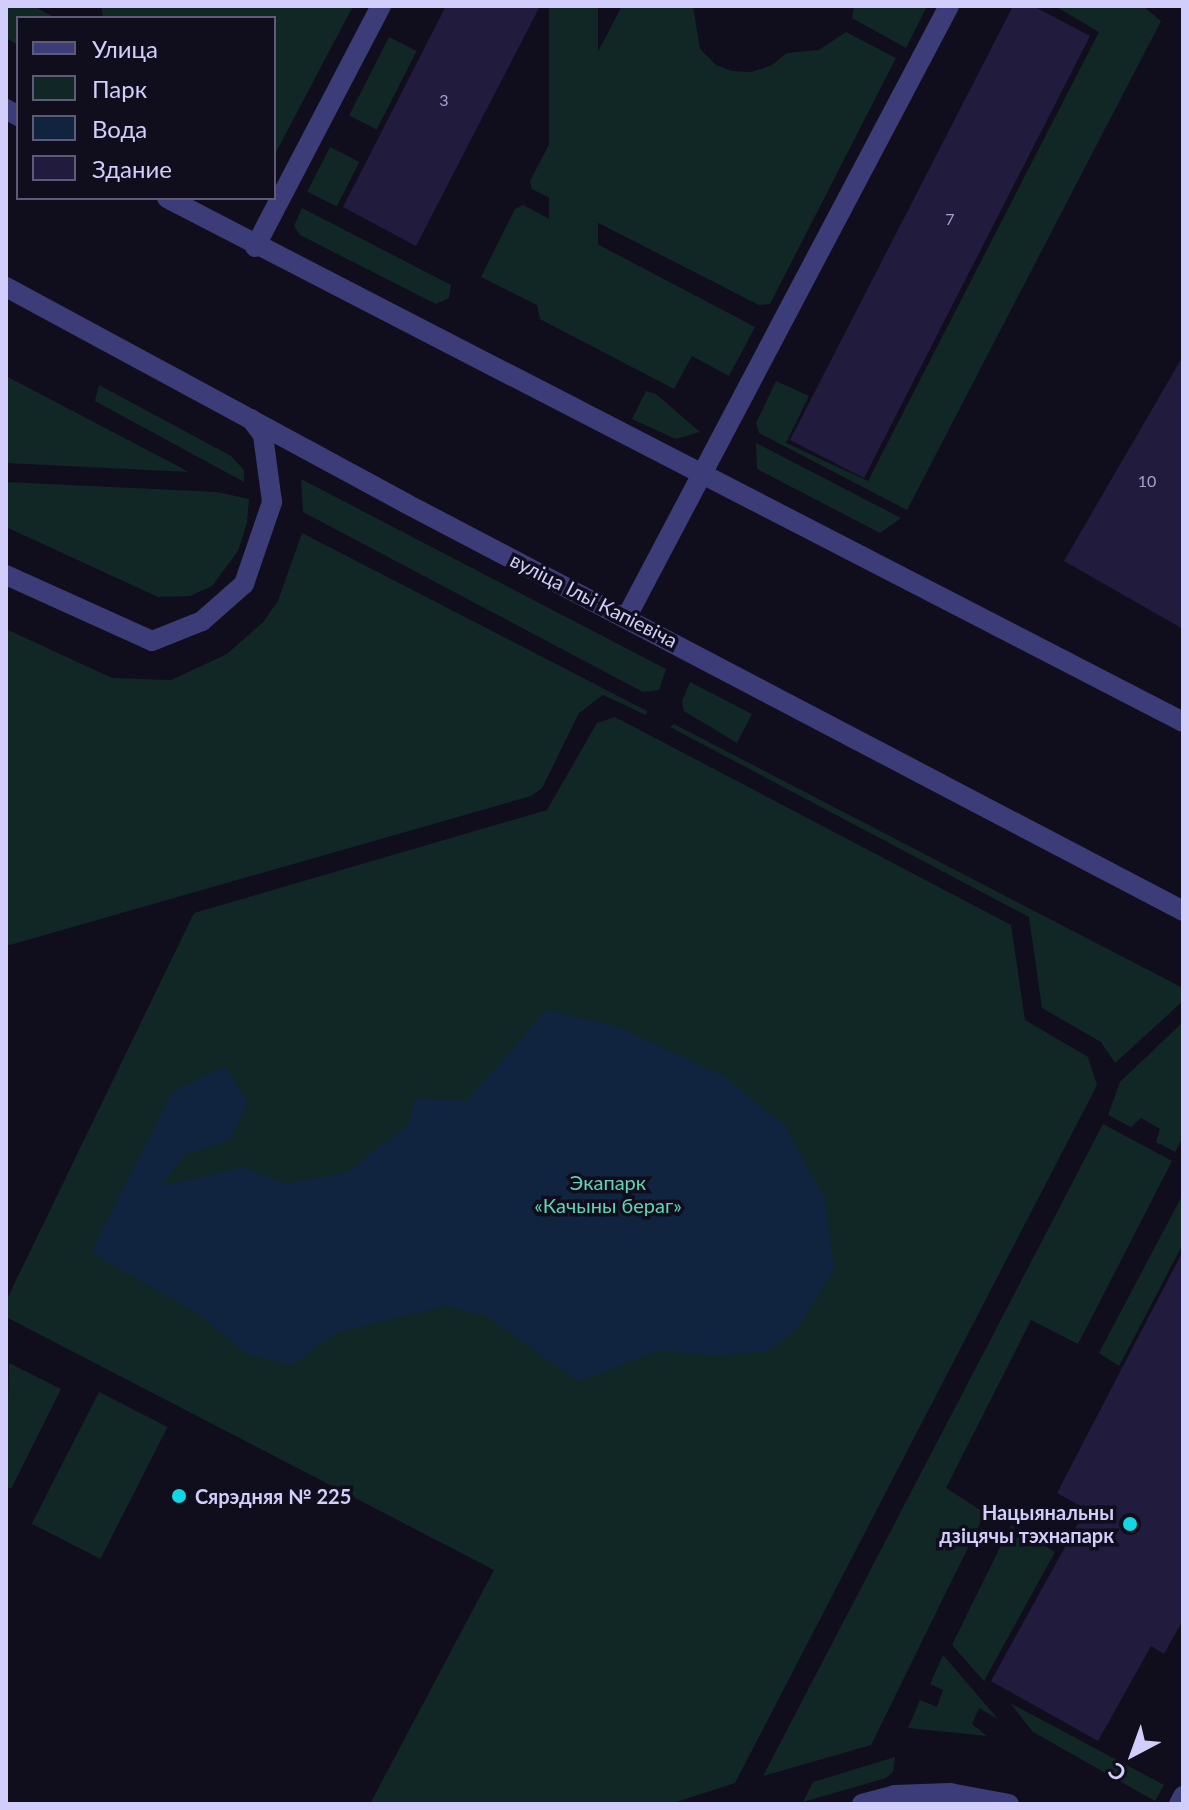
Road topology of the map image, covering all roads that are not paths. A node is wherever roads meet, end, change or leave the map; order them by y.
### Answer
1 (381, 6) edge
2 (949, 6) edge
3 (171, 200) edge
4 (255, 247) junction
5 (6, 287) edge
6 (251, 419) junction
7 (705, 475) junction
8 (6, 575) edge
9 (626, 618) junction
10 (1183, 722) edge
11 (1183, 911) edge
12 (1183, 1796) edge
13 (862, 1804) edge
14 (1009, 1804) edge
15 (1179, 1804) edge

1 - 4 street
2 - 7 street
3 - 4 street
4 - 7 street
5 - 6 street, вуліца Ільі Капіевіча
6 - 8 street
6 - 9 street, вуліца Ільі Капіевіча
7 - 9 street
7 - 10 street
9 - 11 street, вуліца Ільі Капіевіча
12 - 15 street
13 - 14 street

